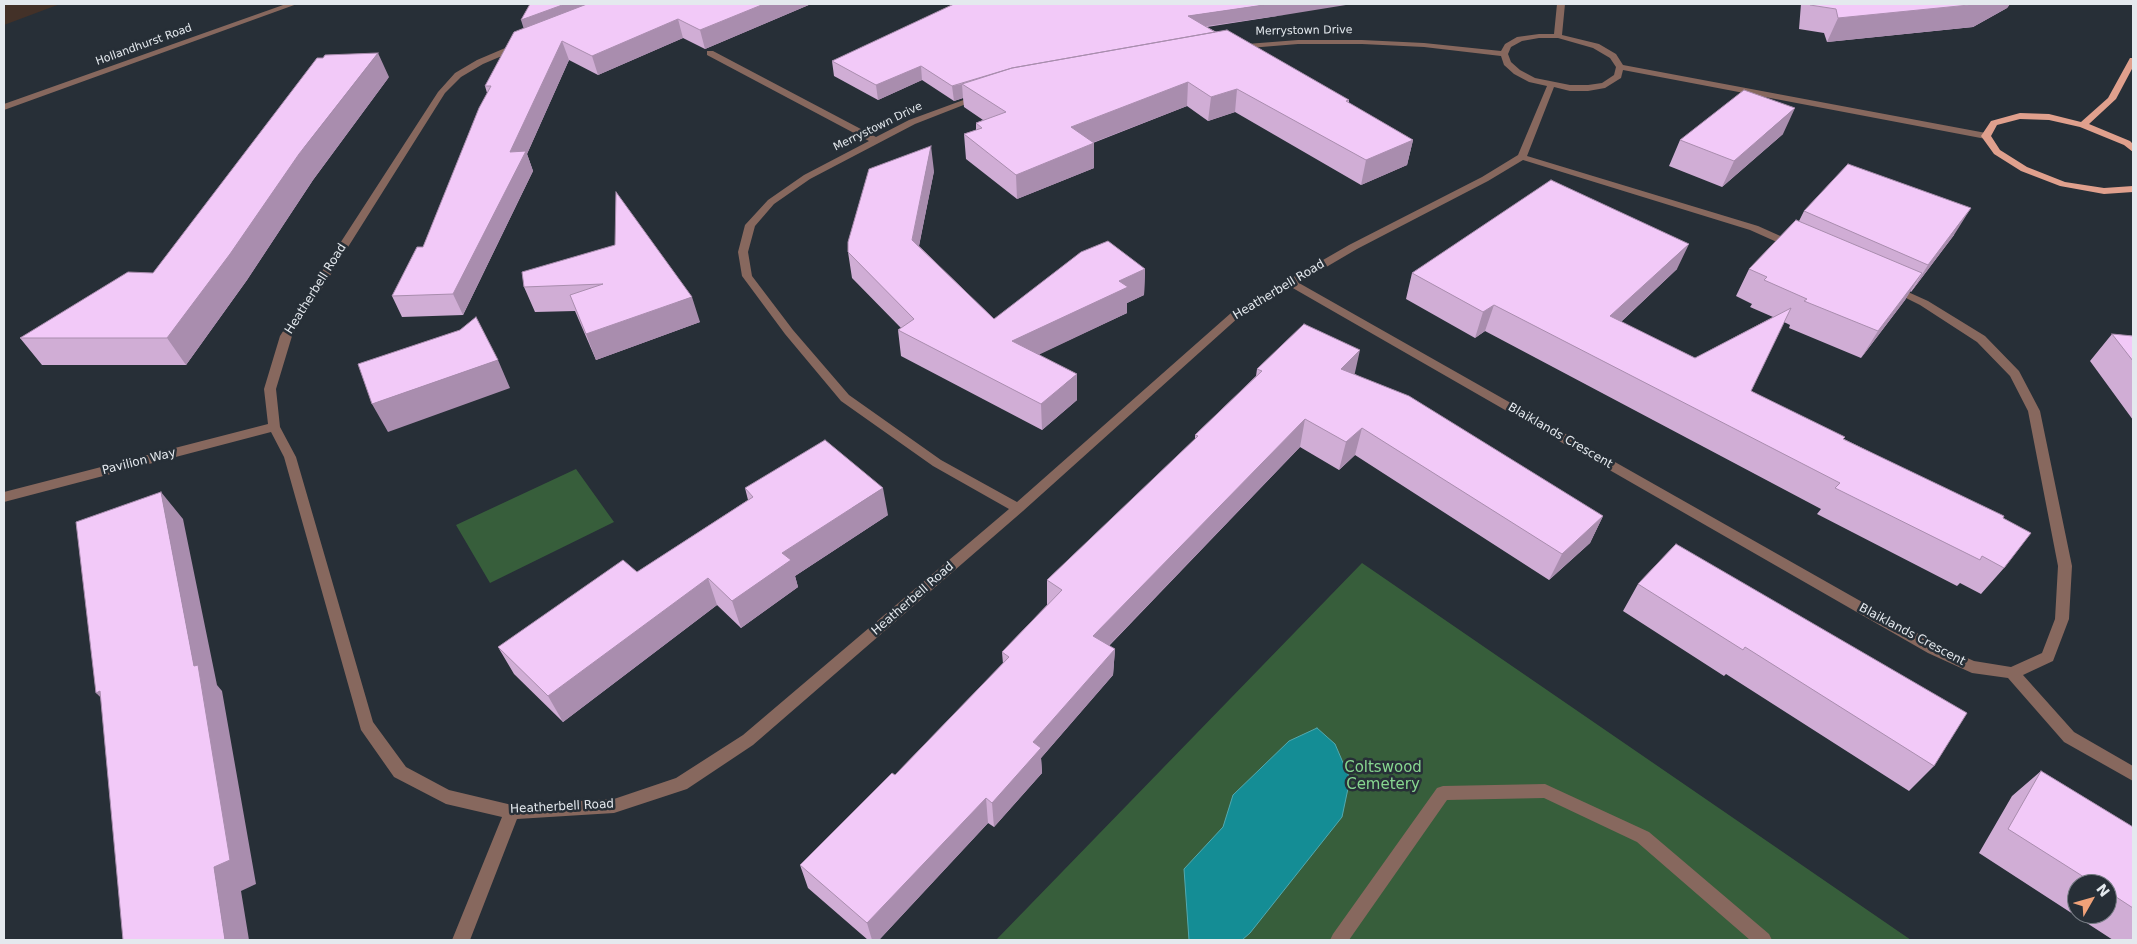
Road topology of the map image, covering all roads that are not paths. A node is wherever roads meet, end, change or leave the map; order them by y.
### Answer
1 (292, 4) edge
2 (1561, 4) edge
3 (1558, 36) junction
4 (536, 39) edge
5 (1227, 48) edge
6 (710, 52) dead end
7 (1504, 54) junction
8 (2133, 60) edge
9 (1620, 67) junction
10 (1550, 85) junction
11 (992, 93) edge
12 (4, 107) edge
13 (2084, 125) junction
14 (1986, 136) junction
15 (876, 140) junction
16 (2133, 148) edge
17 (1522, 157) junction
18 (2133, 189) edge
19 (1808, 252) edge
20 (1290, 282) junction
21 (1879, 283) edge
22 (274, 428) junction
23 (4, 497) edge
24 (1018, 508) junction
25 (2012, 673) junction
26 (2133, 774) edge
27 (512, 812) junction
28 (462, 940) edge
29 (1339, 940) edge
30 (1763, 940) edge

1 - 12 street, Hollandhurst Road
2 - 3 street
3 - 7 street
3 - 9 street
4 - 22 street, Heatherbell Road
5 - 7 street, Merrystown Drive
6 - 15 street
7 - 10 street
8 - 13 main road
9 - 10 street
9 - 14 street
10 - 17 street
11 - 15 street, Merrystown Drive
13 - 14 main road
13 - 16 main road
14 - 18 main road
15 - 24 street, Merrystown Drive
17 - 19 street
17 - 20 street, Heatherbell Road
20 - 24 street, Heatherbell Road
20 - 25 street, Blaiklands Crescent
21 - 25 street
22 - 23 street, Pavilion Way
22 - 27 street, Heatherbell Road
24 - 27 street, Heatherbell Road
25 - 26 street
27 - 28 street
29 - 30 street

